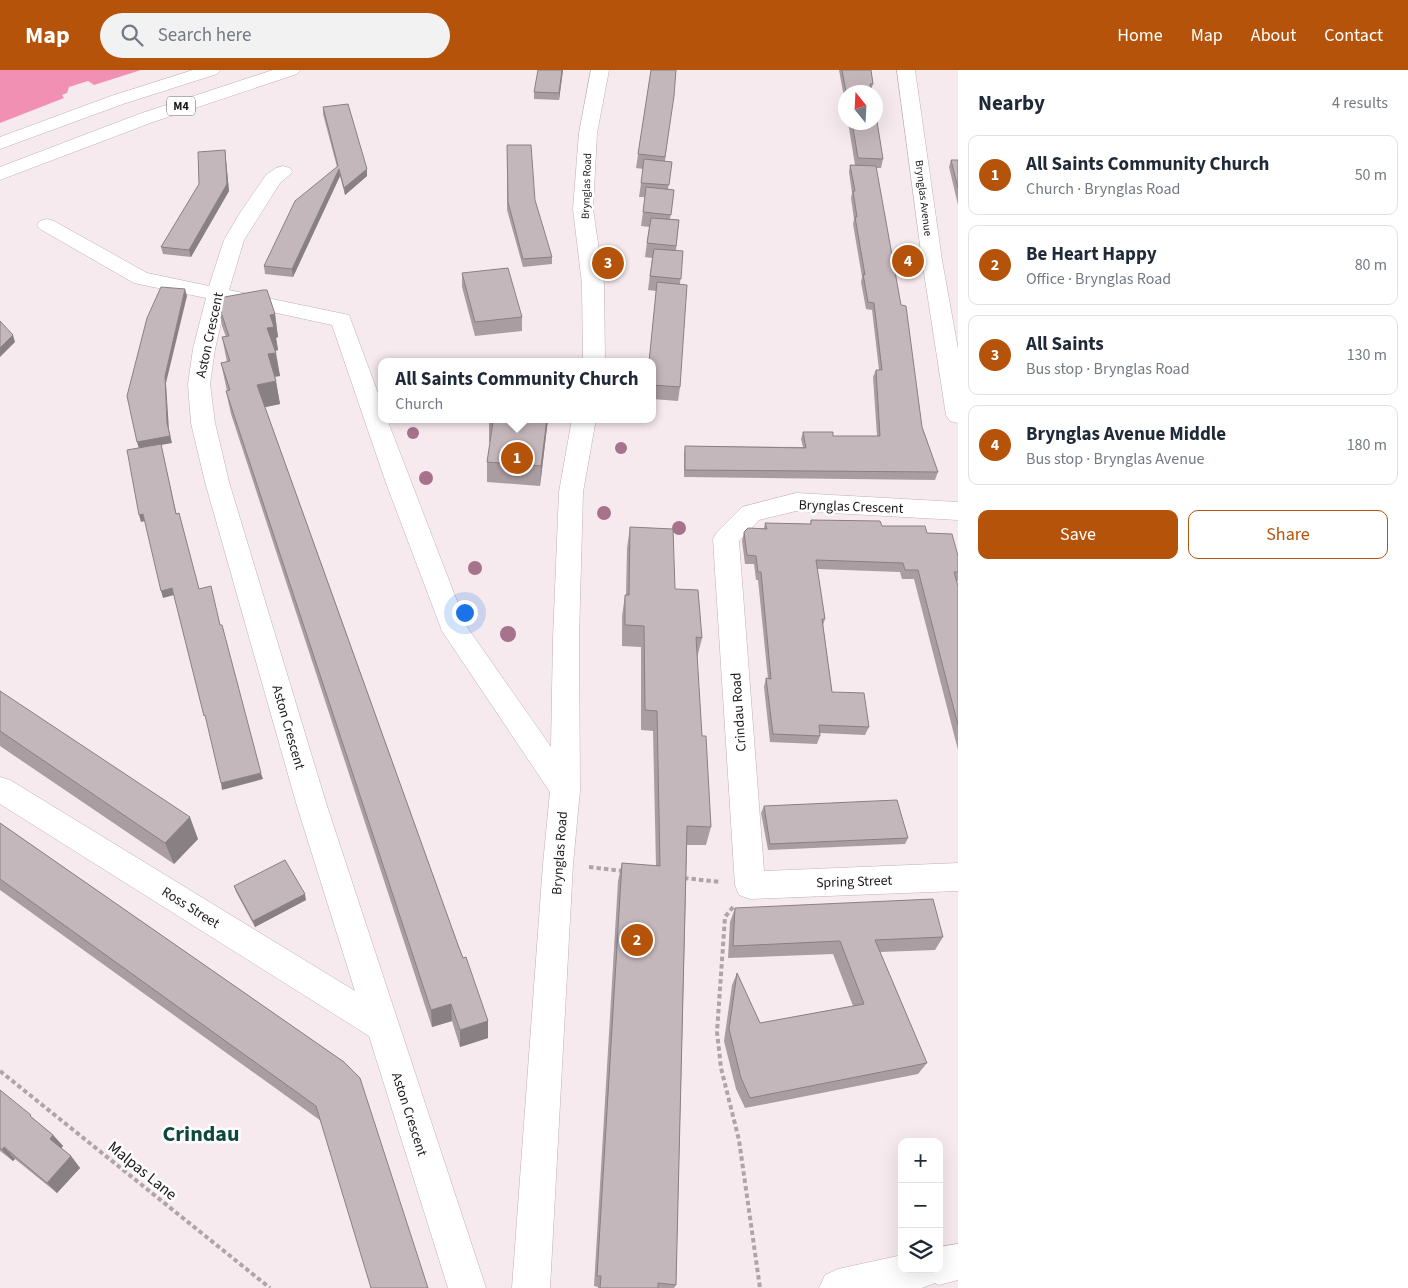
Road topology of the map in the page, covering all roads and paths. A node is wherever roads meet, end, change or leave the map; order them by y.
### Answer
1 (211, 70) edge
2 (290, 70) edge
3 (600, 70) edge
4 (906, 70) edge
5 (55, 123) junction
6 (0, 143) edge
7 (73, 146) junction
8 (0, 148) edge
9 (283, 172) dead end
10 (0, 174) edge
11 (0, 182) edge
12 (47, 225) dead end
13 (217, 295) junction
14 (594, 358) edge
15 (958, 415) edge
16 (583, 423) edge
17 (958, 511) edge
18 (726, 539) joint
19 (0, 789) edge
20 (564, 790) junction
21 (558, 864) junction
22 (625, 871) edge
23 (958, 877) edge
24 (683, 878) edge
25 (750, 885) junction
26 (381, 1025) junction
27 (0, 1071) edge
28 (958, 1262) edge
29 (943, 1265) edge
30 (906, 1273) edge
31 (270, 1288) edge
32 (467, 1288) edge
33 (531, 1288) edge
34 (760, 1288) edge
35 (838, 1288) edge

1 - 5 main road, M4
2 - 7 main road, M4
3 - 14 main road, Brynglas Road
4 - 15 main road, Brynglas Avenue
5 - 6 main road, M4
5 - 8 main road, M4
7 - 10 main road, M4
7 - 11 main road, M4
9 - 13 main road, Aston Crescent
12 - 13 main road
13 - 20 main road
13 - 26 main road, Aston Crescent
16 - 20 main road, Brynglas Road
17 - 18 main road, Brynglas Crescent
18 - 25 main road, Crindau Road
19 - 26 main road, Ross Street
20 - 21 main road, Brynglas Road
21 - 22 path
21 - 33 main road, Brynglas Road
23 - 25 main road, Spring Street
24 - 25 path
25 - 34 path
26 - 32 main road, Aston Crescent
27 - 31 path, Malpas Lane
28 - 29 main road
30 - 35 main road

